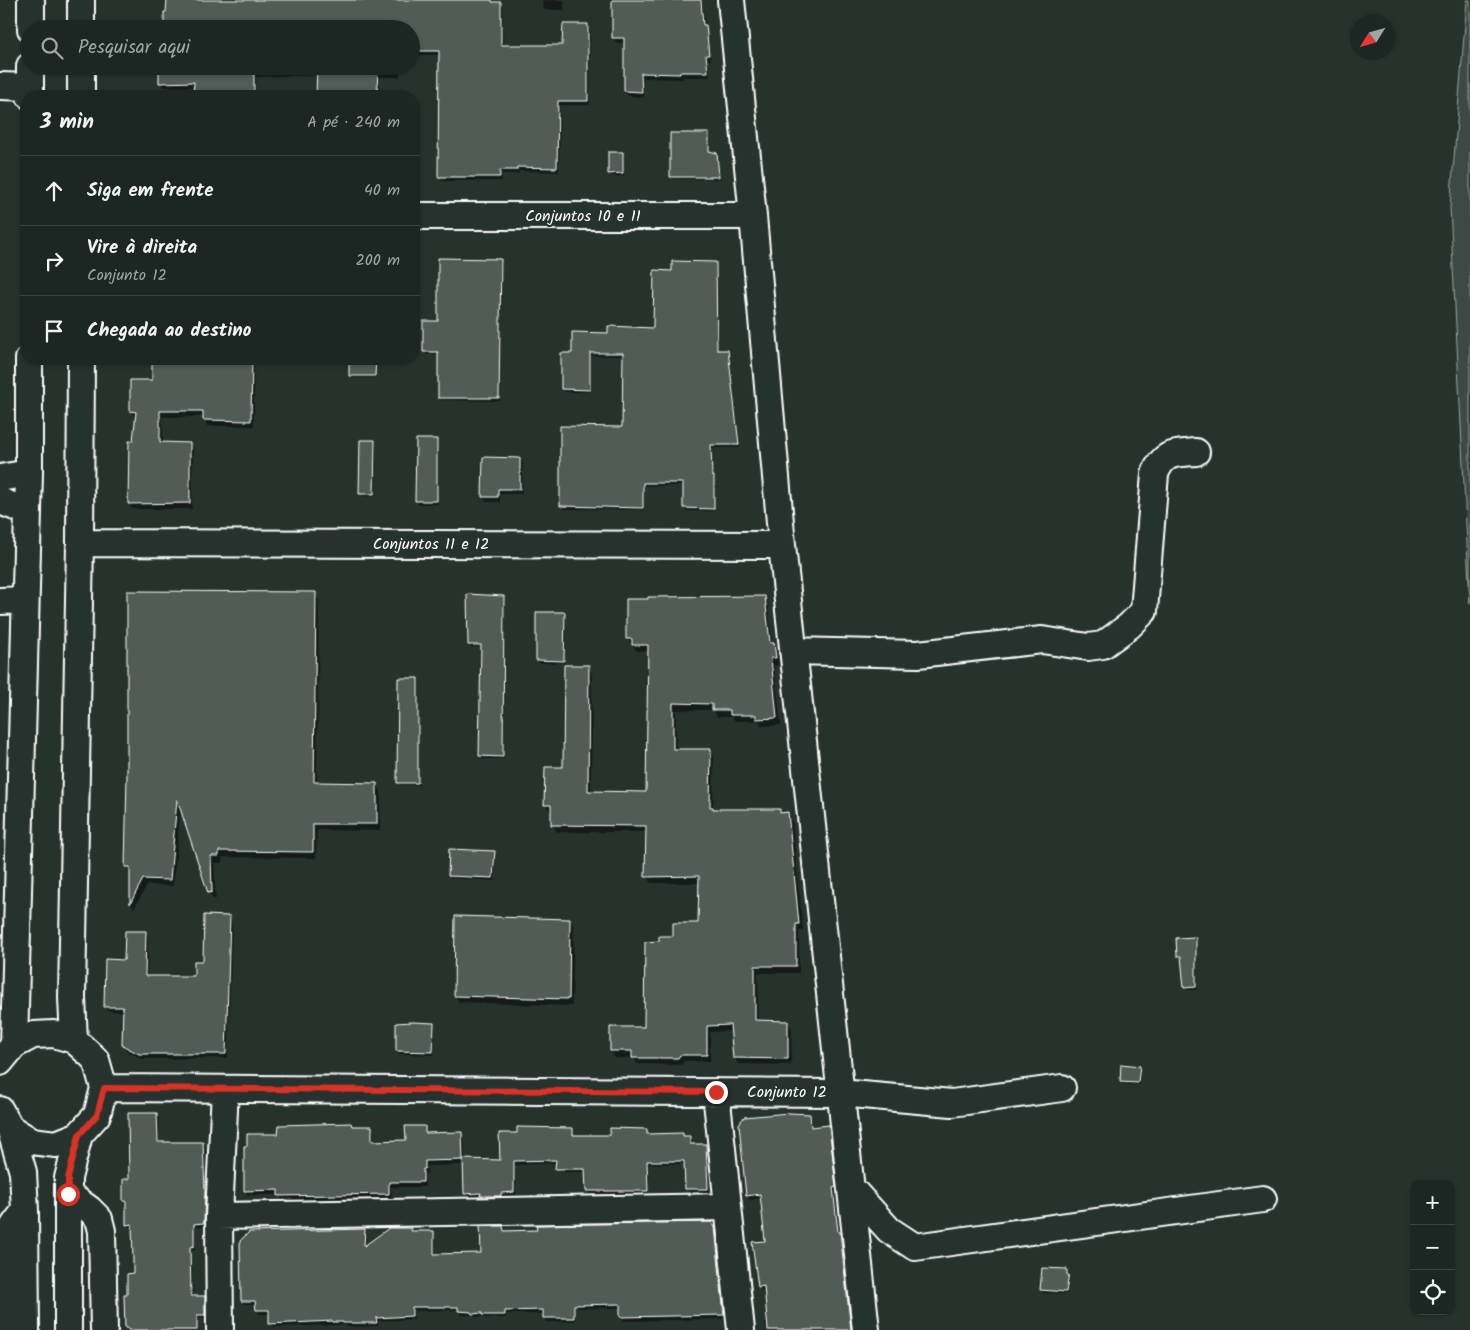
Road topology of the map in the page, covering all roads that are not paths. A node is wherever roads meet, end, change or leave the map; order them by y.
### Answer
1 (31, 0) edge
2 (81, 0) edge
3 (731, 0) edge
4 (31, 20) edge
5 (81, 20) edge
6 (81, 75) edge
7 (30, 83) edge
8 (0, 86) edge
9 (81, 90) edge
10 (420, 216) edge
11 (753, 216) junction
12 (29, 365) edge
13 (80, 365) edge
14 (1196, 452) dead end
15 (29, 473) junction
16 (0, 478) edge
17 (0, 501) edge
18 (28, 512) junction
19 (80, 543) junction
20 (782, 545) junction
21 (13, 600) edge
22 (793, 651) junction
23 (74, 1040) junction
24 (7, 1053) edge
25 (104, 1088) junction
26 (1062, 1088) dead end
27 (225, 1089) junction
28 (716, 1092) junction
29 (840, 1092) junction
30 (5, 1119) edge
31 (79, 1135) junction
32 (851, 1188) junction
33 (68, 1194) junction
34 (1263, 1199) dead end
35 (728, 1207) junction
36 (25, 1211) junction
37 (219, 1216) junction
38 (3, 1330) edge
39 (26, 1330) edge
40 (68, 1330) edge
41 (104, 1330) edge
42 (220, 1330) edge
43 (722, 1330) edge
44 (741, 1330) edge
45 (866, 1330) edge

1 - 4 street
2 - 5 street
3 - 11 street
6 - 9 street
7 - 8 street
10 - 11 street, Conjuntos 10 e 11
11 - 20 street
12 - 15 street
13 - 19 street
14 - 22 street
15 - 16 street
15 - 18 street
17 - 18 street
18 - 21 street
19 - 20 street, Conjuntos 11 e 12
19 - 23 street
20 - 22 street
21 - 24 street
22 - 29 street
23 - 24 street
23 - 25 street
25 - 27 street, Conjunto 12
25 - 31 street
26 - 29 street, Conjunto 12
27 - 28 street, Conjunto 12
27 - 37 street
28 - 29 street, Conjunto 12
28 - 35 street
29 - 32 street
30 - 31 street
30 - 36 street
31 - 33 street
32 - 34 street
32 - 45 street
33 - 40 street
33 - 41 street
35 - 37 street
35 - 44 street
36 - 38 street
36 - 39 street
37 - 42 street
43 - 44 street

